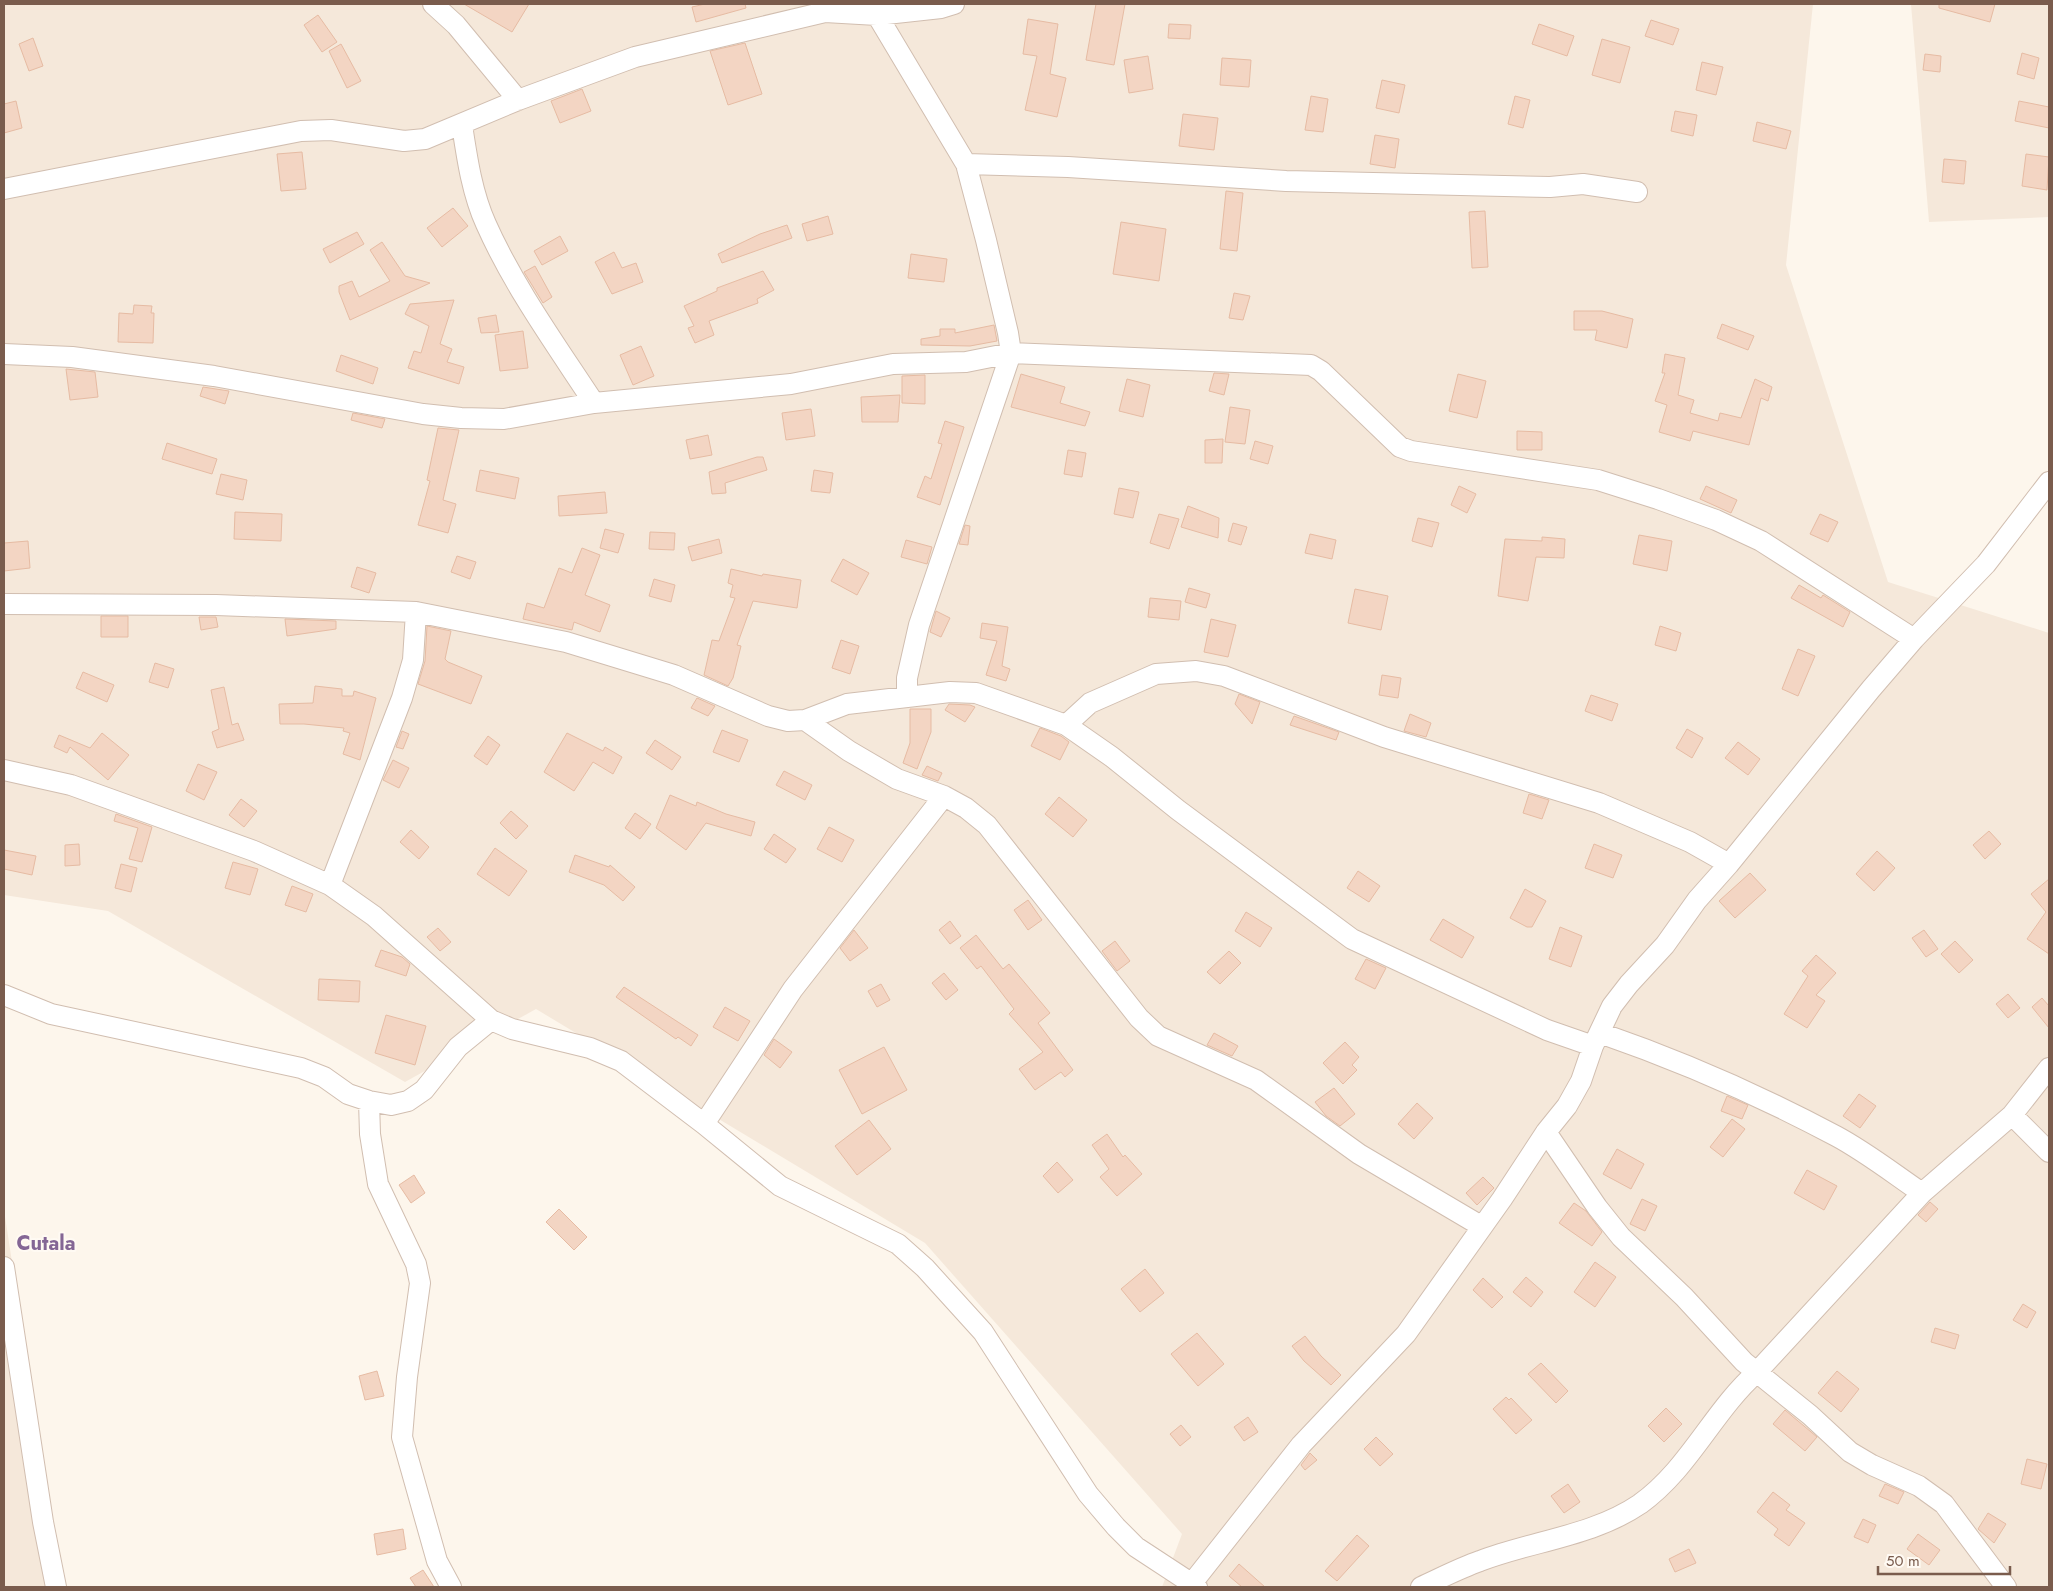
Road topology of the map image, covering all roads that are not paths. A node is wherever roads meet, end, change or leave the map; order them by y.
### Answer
1 (433, 4) edge
2 (954, 4) edge
3 (876, 9) edge
4 (518, 100) junction
5 (462, 125) junction
6 (966, 164) junction
7 (4, 189) edge
8 (1637, 192) dead end
9 (1011, 352) junction
10 (4, 354) edge
11 (594, 403) junction
12 (2049, 482) edge
13 (4, 604) edge
14 (416, 612) junction
15 (1914, 639) junction
16 (906, 697) junction
17 (805, 720) junction
18 (1066, 725) junction
19 (4, 770) edge
20 (944, 796) junction
21 (1729, 864) junction
22 (330, 885) junction
23 (4, 995) edge
24 (491, 1020) junction
25 (1596, 1040) junction
26 (2049, 1068) edge
27 (369, 1101) junction
28 (2012, 1115) junction
29 (704, 1124) junction
30 (1546, 1132) junction
31 (2049, 1152) edge
32 (1922, 1193) junction
33 (1481, 1226) junction
34 (4, 1267) edge
35 (1757, 1372) junction
36 (1193, 1586) edge
37 (56, 1587) edge
38 (451, 1587) edge
39 (1421, 1587) edge
40 (2006, 1587) edge

1 - 4 street
2 - 3 street
3 - 4 street
3 - 6 street
4 - 5 street
5 - 7 street
5 - 11 street
6 - 8 street
6 - 9 street
9 - 11 street
9 - 15 street
9 - 16 street
10 - 11 street
12 - 15 street
13 - 14 street
14 - 17 street
14 - 22 street
15 - 21 street
16 - 17 street
16 - 18 street
17 - 20 street
18 - 21 street
18 - 25 street
19 - 22 street
20 - 29 street
20 - 33 street
21 - 25 street
22 - 24 street
23 - 27 street
24 - 27 street
24 - 29 street
25 - 30 street
25 - 32 street
26 - 28 street
27 - 38 street
28 - 31 street
28 - 32 street
29 - 36 street
30 - 33 street
30 - 35 street
32 - 35 street
33 - 36 street
34 - 37 street
35 - 39 street
35 - 40 street

